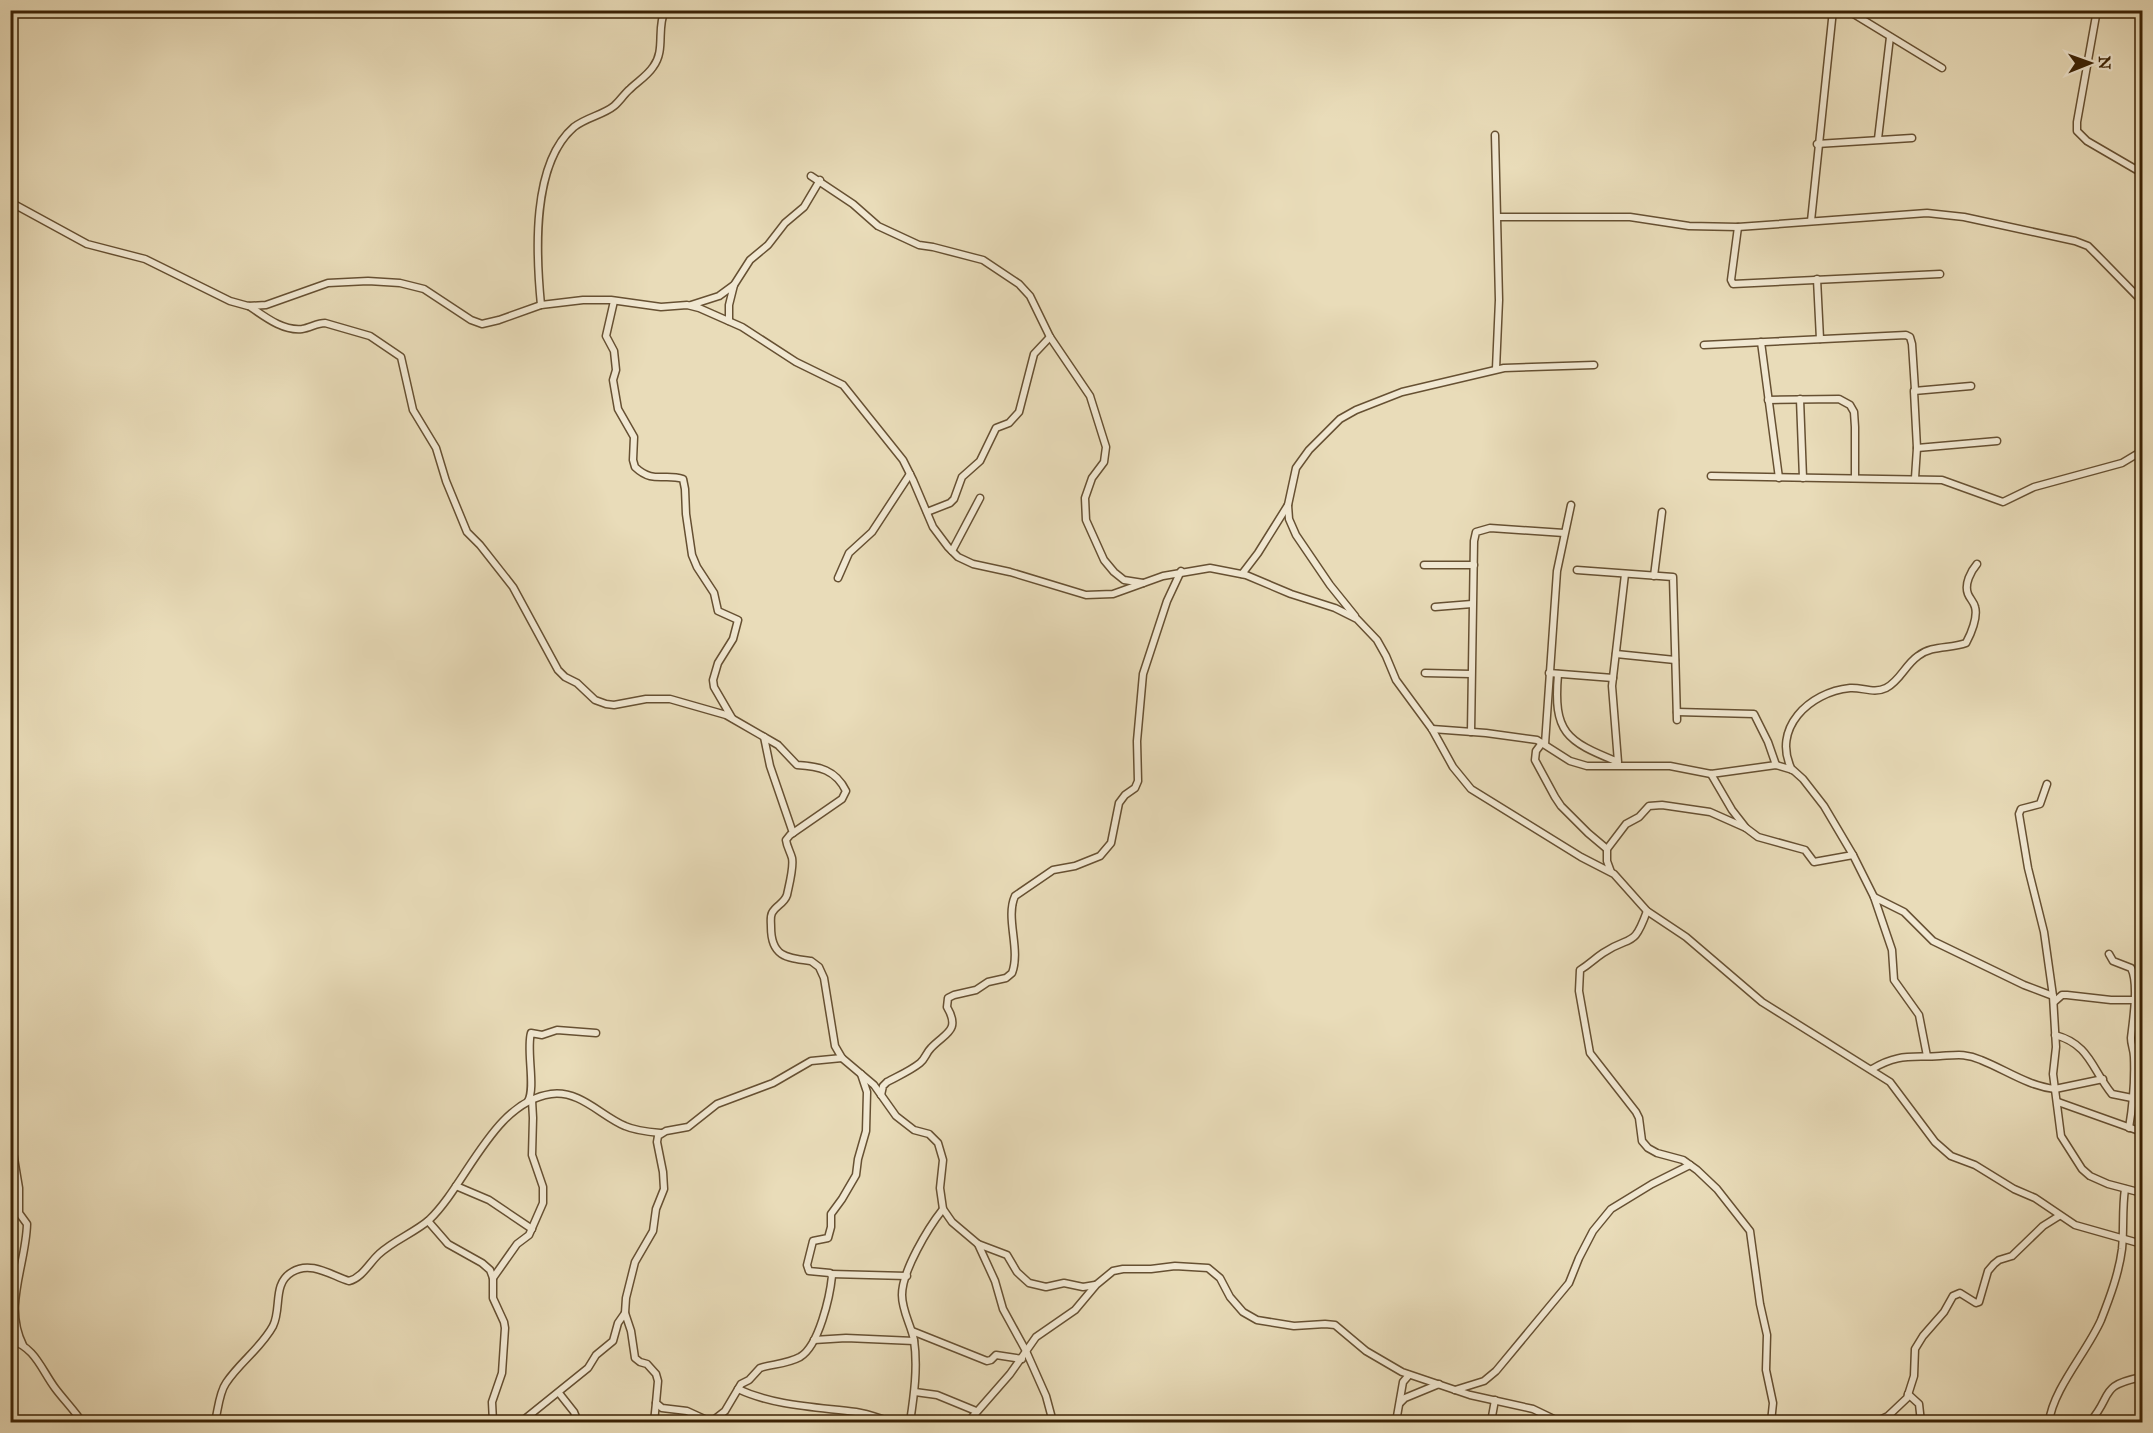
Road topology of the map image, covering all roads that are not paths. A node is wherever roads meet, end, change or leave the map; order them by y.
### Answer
1 (665, 10) edge
2 (1833, 10) edge
3 (1847, 10) edge
4 (2097, 10) edge
5 (1890, 37) junction
6 (1942, 68) dead end
7 (1495, 135) dead end
8 (1912, 138) dead end
9 (1878, 139) junction
10 (1817, 144) junction
11 (2142, 173) edge
12 (811, 176) dead end
13 (820, 180) junction
14 (10, 202) edge
15 (1498, 217) junction
16 (1810, 221) junction
17 (1738, 227) junction
18 (1940, 274) dead end
19 (1817, 279) junction
20 (734, 285) junction
21 (614, 301) junction
22 (2142, 301) edge
23 (541, 305) junction
24 (690, 305) junction
25 (248, 306) junction
26 (729, 321) junction
27 (1050, 337) junction
28 (1820, 339) junction
29 (1761, 342) junction
30 (1704, 345) dead end
31 (1594, 365) dead end
32 (1496, 369) junction
33 (1971, 386) dead end
34 (1915, 390) junction
35 (1800, 399) junction
36 (1768, 400) junction
37 (1997, 441) dead end
38 (1917, 448) junction
39 (2142, 450) edge
40 (910, 474) junction
41 (1711, 476) dead end
42 (1855, 477) junction
43 (1779, 478) junction
44 (1803, 478) junction
45 (1915, 478) junction
46 (980, 498) dead end
47 (1571, 505) dead end
48 (1288, 506) junction
49 (927, 512) junction
50 (1662, 512) dead end
51 (1564, 533) junction
52 (952, 551) junction
53 (1977, 564) dead end
54 (1424, 565) dead end
55 (1474, 566) junction
56 (1577, 570) dead end
57 (1181, 571) junction
58 (1242, 574) junction
59 (1625, 574) junction
60 (1654, 576) junction
61 (838, 578) dead end
62 (1143, 583) junction
63 (1472, 604) junction
64 (1435, 607) dead end
65 (1357, 619) junction
66 (1616, 654) junction
67 (1675, 660) junction
68 (1425, 673) dead end
69 (1549, 673) junction
70 (1471, 674) junction
71 (1558, 674) junction
72 (1613, 678) junction
73 (1677, 712) junction
74 (732, 718) junction
75 (1677, 720) dead end
76 (1432, 729) junction
77 (1471, 732) junction
78 (764, 737) junction
79 (1543, 743) junction
80 (1776, 765) junction
81 (1792, 770) junction
82 (1711, 774) junction
83 (2047, 784) dead end
84 (1746, 828) junction
85 (793, 833) junction
86 (1607, 849) junction
87 (1853, 855) junction
88 (1611, 873) junction
89 (1874, 897) junction
90 (1647, 911) junction
91 (2109, 954) dead end
92 (2054, 999) junction
93 (2134, 1000) junction
94 (596, 1033) dead end
95 (2055, 1035) junction
96 (836, 1051) junction
97 (1927, 1056) junction
98 (829, 1058) junction
99 (842, 1058) junction
100 (1872, 1070) junction
101 (861, 1074) junction
102 (2103, 1079) junction
103 (2055, 1089) junction
104 (880, 1095) junction
105 (2132, 1098) junction
106 (530, 1101) junction
107 (2058, 1102) junction
108 (866, 1105) junction
109 (2129, 1128) junction
110 (661, 1132) junction
111 (2142, 1132) edge
112 (10, 1134) edge
113 (1690, 1165) junction
114 (456, 1186) junction
115 (2125, 1189) junction
116 (2142, 1193) edge
117 (943, 1209) junction
118 (2060, 1216) junction
119 (428, 1221) junction
120 (532, 1229) junction
121 (2123, 1239) junction
122 (978, 1244) junction
123 (2142, 1244) edge
124 (831, 1274) junction
125 (906, 1276) junction
126 (493, 1278) junction
127 (1096, 1285) junction
128 (625, 1313) junction
129 (912, 1331) junction
130 (10, 1340) edge
131 (814, 1340) junction
132 (914, 1341) junction
133 (24, 1345) junction
134 (1026, 1351) junction
135 (1022, 1359) junction
136 (1405, 1375) junction
137 (2142, 1377) edge
138 (1439, 1384) junction
139 (738, 1389) junction
140 (1455, 1390) junction
141 (915, 1392) junction
142 (559, 1393) junction
143 (1908, 1394) junction
144 (1495, 1400) junction
145 (656, 1403) junction
146 (1400, 1403) junction
147 (976, 1411) junction
148 (82, 1422) edge
149 (215, 1422) edge
150 (493, 1422) edge
151 (521, 1422) edge
152 (578, 1422) edge
153 (654, 1422) edge
154 (711, 1422) edge
155 (892, 1422) edge
156 (910, 1422) edge
157 (968, 1422) edge
158 (1053, 1422) edge
159 (1396, 1422) edge
160 (1491, 1422) edge
161 (1560, 1422) edge
162 (1771, 1422) edge
163 (1875, 1422) edge
164 (1921, 1422) edge
165 (2049, 1422) edge
166 (2090, 1422) edge

1 - 23 street
2 - 10 street
3 - 5 street
4 - 11 street
5 - 6 street
5 - 9 street
7 - 15 street
8 - 9 street
9 - 10 street
10 - 16 street
12 - 13 street
13 - 20 street
13 - 27 street
14 - 25 street
15 - 17 street
15 - 32 street
16 - 17 street
16 - 22 street
17 - 19 street
18 - 19 street
19 - 28 street
20 - 24 street
20 - 26 street
21 - 23 street
21 - 24 street
21 - 74 street
23 - 25 street
24 - 26 street
25 - 74 street
26 - 40 street
27 - 49 street
27 - 62 street
28 - 29 street
28 - 34 street
29 - 30 street
29 - 36 street
31 - 32 street
32 - 48 street
33 - 34 street
34 - 38 street
35 - 36 street
35 - 42 street
35 - 44 street
36 - 43 street
37 - 38 street
38 - 45 street
39 - 45 street
40 - 49 street
40 - 61 street
41 - 43 street
42 - 44 street
42 - 45 street
43 - 44 street
46 - 52 street
47 - 51 street
48 - 58 street
48 - 65 street
49 - 52 street
50 - 60 street
51 - 55 street
51 - 69 street
52 - 62 street
53 - 81 street
54 - 55 street
55 - 63 street
56 - 59 street
57 - 58 street
57 - 62 street
57 - 104 street
58 - 65 street
59 - 60 street
59 - 66 street
60 - 67 street
63 - 64 street
63 - 70 street
65 - 76 street
66 - 67 street
66 - 72 street
67 - 73 street
68 - 70 street
69 - 71 street
69 - 79 street
70 - 77 street
71 - 72 street
71 - 72 street
73 - 75 street
73 - 80 street
74 - 78 street
76 - 77 street
76 - 88 street
77 - 79 street
78 - 85 street
78 - 85 street
79 - 82 street
79 - 86 street
80 - 81 street
80 - 82 street
81 - 87 street
82 - 84 street
83 - 92 street
84 - 86 street
84 - 87 street
85 - 96 street
86 - 88 street
87 - 89 street
88 - 90 street
89 - 92 street
89 - 97 street
90 - 100 street
90 - 113 street
91 - 93 street
92 - 93 street
92 - 95 street
93 - 105 street
94 - 106 street
95 - 102 street
95 - 103 street
96 - 98 street
96 - 99 street
97 - 100 street
97 - 103 street
98 - 99 street
98 - 110 street
99 - 101 street
100 - 118 street
101 - 104 street
101 - 108 street
102 - 103 street
102 - 105 street
103 - 107 street
104 - 108 street
104 - 117 street
105 - 109 street
106 - 110 street
106 - 114 street
106 - 120 street
107 - 109 street
107 - 115 street
108 - 124 street
109 - 111 street
110 - 128 street
112 - 133 street
113 - 140 street
113 - 162 street
114 - 119 street
114 - 120 street
115 - 116 street
115 - 121 street
117 - 122 street
117 - 125 street
118 - 121 street
118 - 143 street
119 - 126 street
119 - 149 street
120 - 126 street
121 - 123 street
121 - 165 street
122 - 127 street
122 - 134 street
124 - 125 street
124 - 131 street
125 - 129 street
126 - 150 street
127 - 134 street
127 - 136 street
128 - 142 street
128 - 145 street
129 - 132 street
129 - 135 street
130 - 133 street
131 - 132 street
131 - 139 street
132 - 141 street
133 - 148 street
134 - 135 street
134 - 158 street
135 - 147 street
136 - 138 street
136 - 146 street
137 - 166 street
138 - 140 street
138 - 146 street
139 - 154 street
139 - 155 street
140 - 144 street
141 - 147 street
141 - 156 street
142 - 151 street
142 - 152 street
143 - 163 street
143 - 164 street
144 - 160 street
144 - 161 street
145 - 153 street
145 - 154 street
146 - 159 street
147 - 157 street

